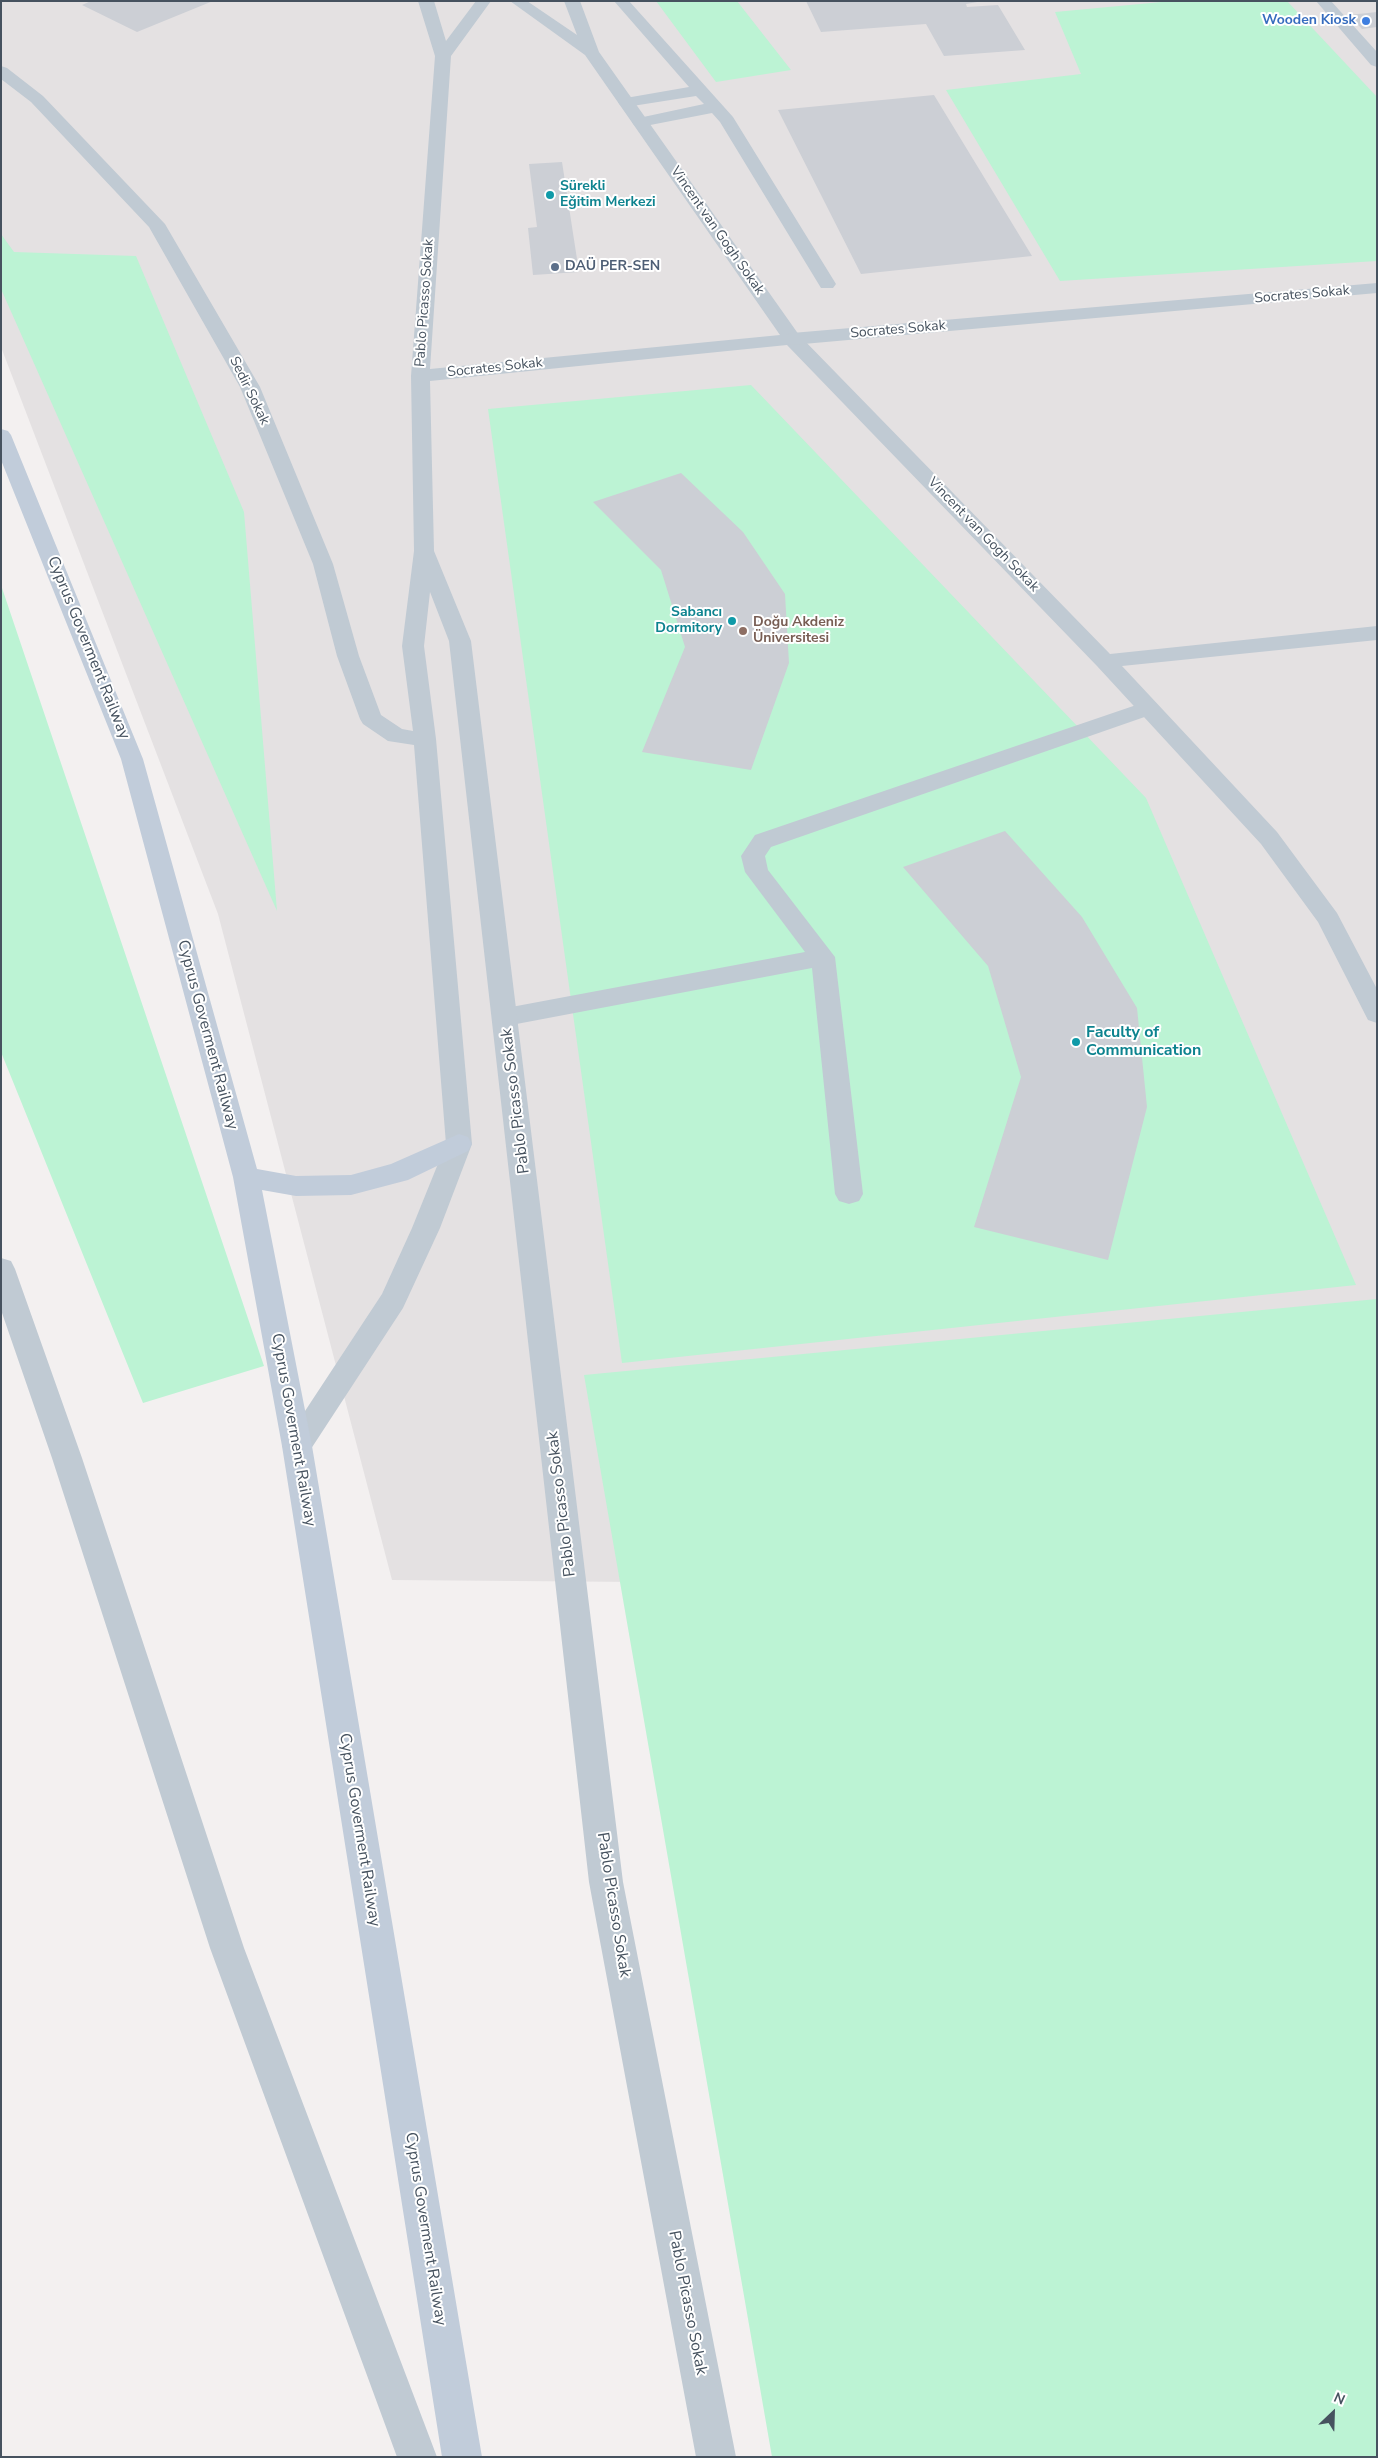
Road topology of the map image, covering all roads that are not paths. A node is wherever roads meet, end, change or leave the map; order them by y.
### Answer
1 (426, 1) edge
2 (484, 1) edge
3 (517, 1) edge
4 (572, 1) edge
5 (621, 1) edge
6 (1323, 1) edge
7 (591, 52) junction
8 (443, 56) junction
9 (1377, 62) edge
10 (1, 71) edge
11 (701, 90) junction
12 (626, 102) junction
13 (716, 107) junction
14 (640, 122) junction
15 (827, 284) dead end
16 (1377, 288) edge
17 (792, 339) junction
18 (420, 376) junction
19 (1, 435) edge
20 (424, 550) junction
21 (1377, 633) edge
22 (1105, 661) junction
23 (1148, 708) junction
24 (425, 739) junction
25 (823, 957) junction
26 (1377, 1014) edge
27 (506, 1017) junction
28 (459, 1144) junction
29 (246, 1177) junction
30 (850, 1194) dead end
31 (1, 1269) edge
32 (297, 1446) junction
33 (417, 2457) edge
34 (462, 2457) edge
35 (716, 2457) edge

1 - 8 street
2 - 8 street
3 - 7 street
4 - 7 street
5 - 11 street
6 - 9 street
7 - 12 street, Vincent van Gogh Sokak
8 - 18 street, Pablo Picasso Sokak
10 - 24 street, Sedir Sokak
11 - 12 street
11 - 13 street
12 - 14 street, Vincent van Gogh Sokak
13 - 14 street
13 - 15 street
14 - 17 street, Vincent van Gogh Sokak
16 - 17 street, Socrates Sokak
17 - 18 street, Socrates Sokak
17 - 22 street, Vincent van Gogh Sokak
18 - 20 street, Pablo Picasso Sokak
19 - 29 main road, Cyprus Goverment Railway
20 - 24 street, Pablo Picasso Sokak
20 - 27 street, Pablo Picasso Sokak
21 - 22 street
22 - 23 street, Vincent van Gogh Sokak
23 - 25 street
23 - 26 street, Vincent van Gogh Sokak
24 - 28 street, Pablo Picasso Sokak
25 - 27 street
25 - 30 street
27 - 35 street, Pablo Picasso Sokak
28 - 29 main road
28 - 32 street, Pablo Picasso Sokak
29 - 32 main road, Cyprus Goverment Railway
31 - 33 street
32 - 34 main road, Cyprus Goverment Railway

